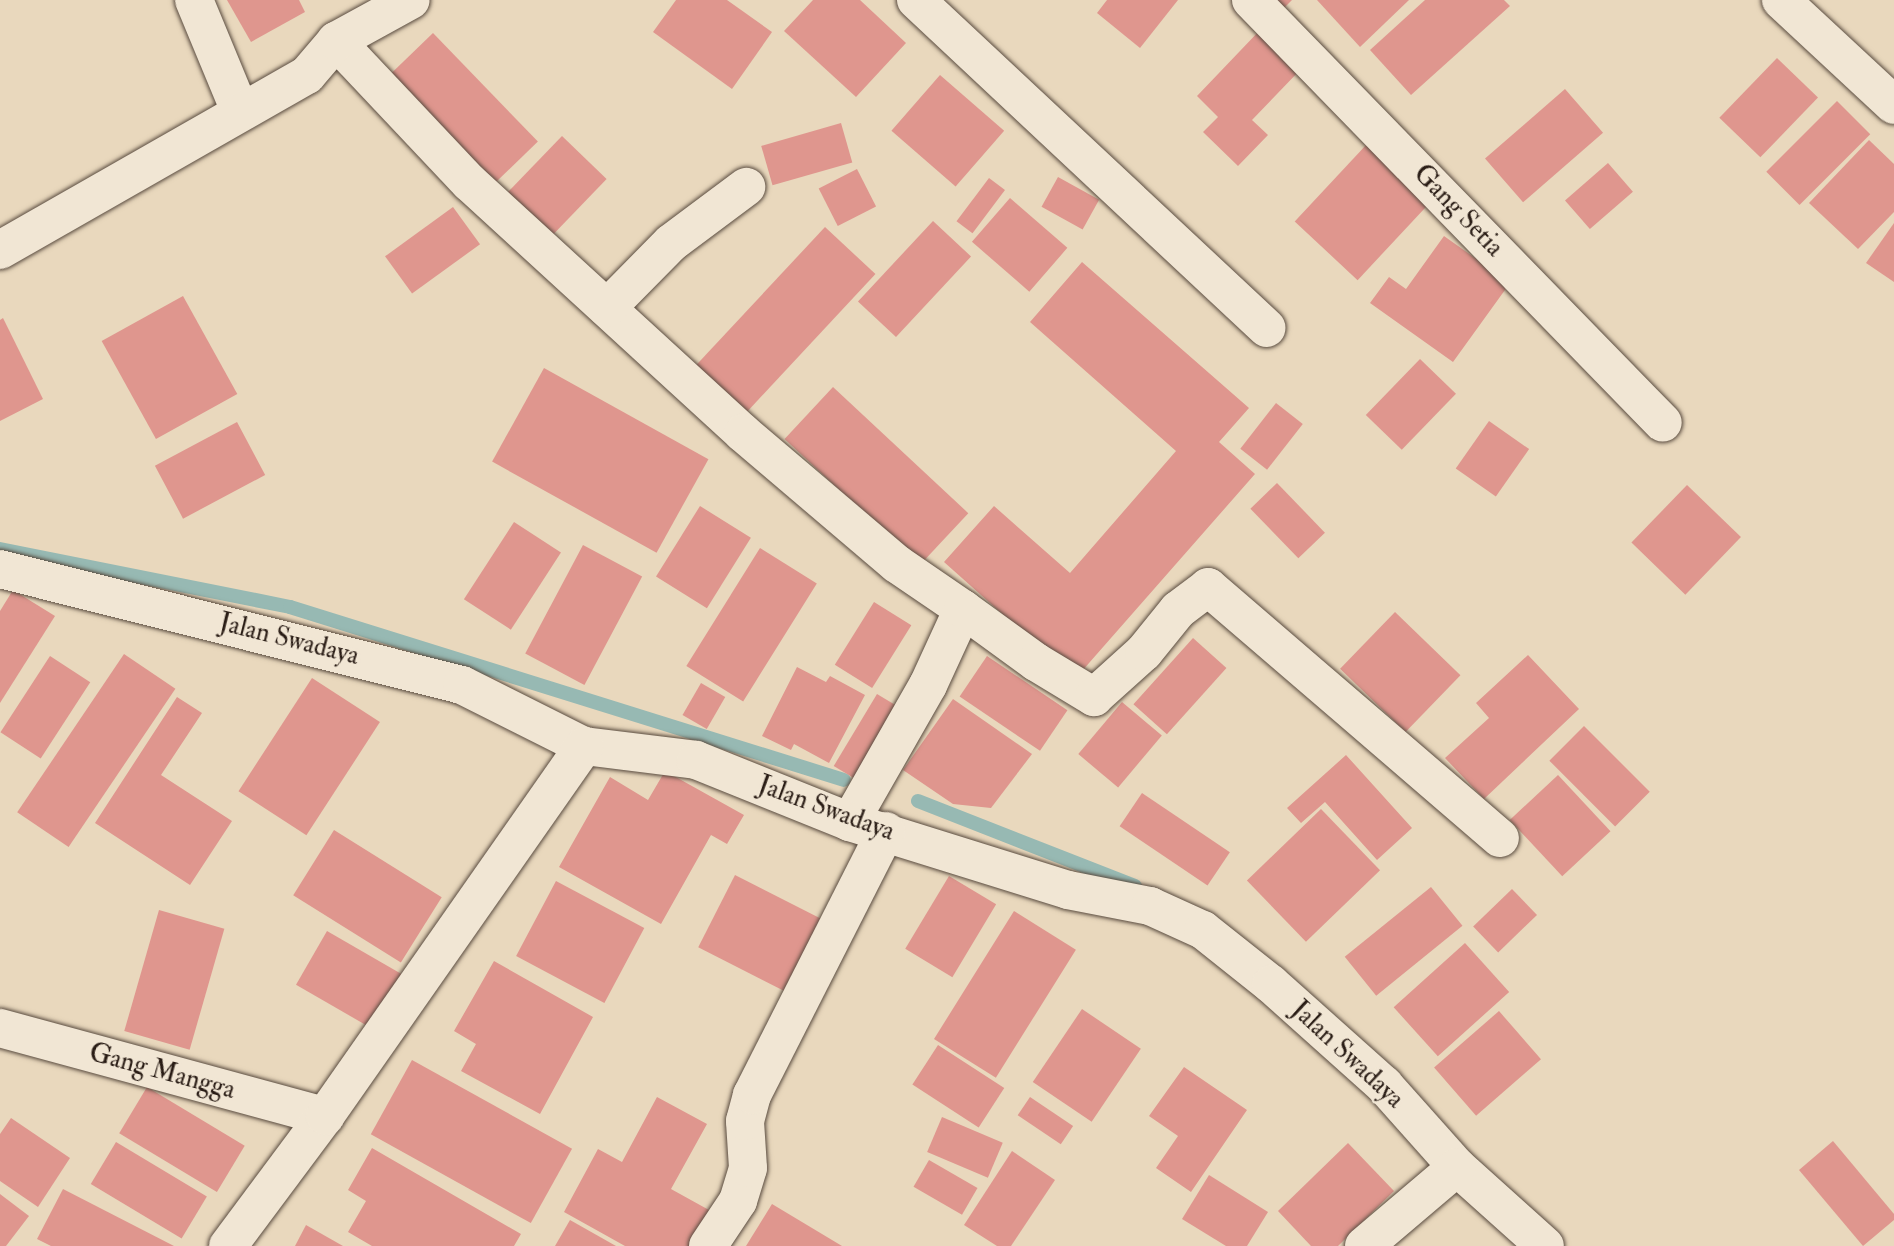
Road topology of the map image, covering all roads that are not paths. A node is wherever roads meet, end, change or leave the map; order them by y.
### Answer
1 (194, 0) edge
2 (411, 0) edge
3 (916, 0) edge
4 (1251, 0) edge
5 (1781, 0) edge
6 (336, 41) junction
7 (1894, 105) edge
8 (240, 111) junction
9 (746, 187) dead end
10 (0, 250) edge
11 (607, 308) junction
12 (1266, 328) dead end
13 (1663, 424) dead end
14 (0, 569) edge
15 (963, 609) junction
16 (584, 746) junction
17 (868, 826) junction
18 (1500, 838) dead end
19 (0, 1028) edge
20 (325, 1116) junction
21 (1457, 1167) junction
22 (228, 1246) edge
23 (708, 1246) edge
24 (1364, 1246) edge
25 (1545, 1246) edge

1 - 8 street
2 - 6 street
3 - 12 street
4 - 13 street, Gang Setia
5 - 7 street
6 - 8 street
6 - 11 street
8 - 10 street
9 - 11 street
11 - 15 street
14 - 16 street, Jalan Swadaya
15 - 17 street
15 - 18 street
16 - 17 street, Jalan Swadaya
16 - 20 street
17 - 21 street, Jalan Swadaya
17 - 23 street
19 - 20 street, Gang Mangga
20 - 22 street
21 - 24 street
21 - 25 street, Jalan Swadaya

